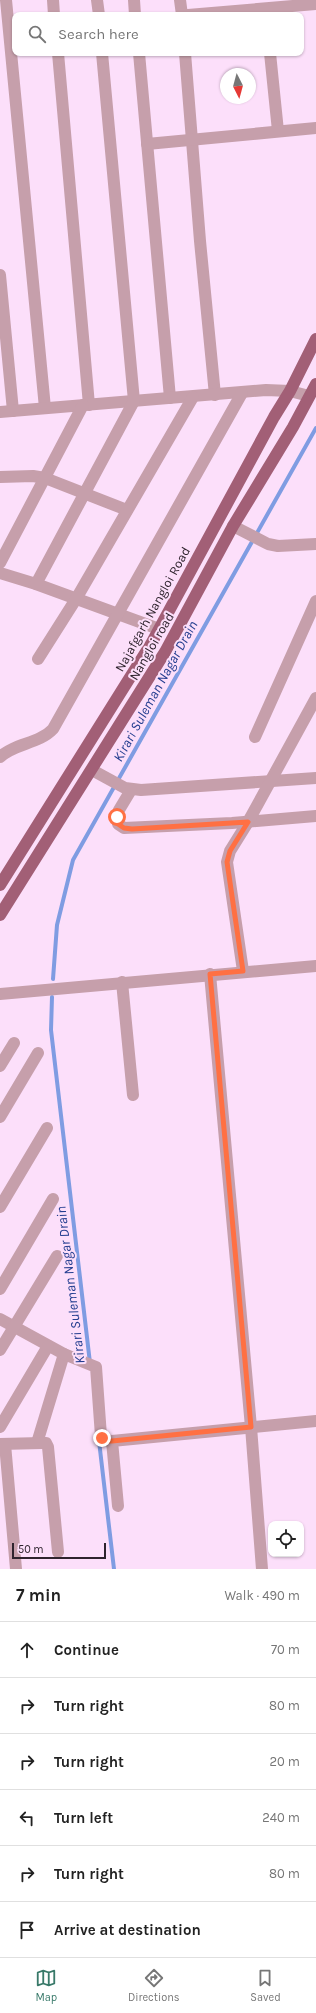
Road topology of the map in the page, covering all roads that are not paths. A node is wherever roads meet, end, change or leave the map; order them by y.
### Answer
1 (6, 0) edge
2 (53, 0) edge
3 (98, 0) edge
4 (134, 0) edge
5 (180, 0) edge
6 (316, 4) edge
7 (266, 8) edge
8 (54, 12) edge
9 (99, 12) edge
10 (135, 12) edge
11 (182, 12) edge
12 (221, 12) edge
13 (8, 30) edge
14 (58, 56) edge
15 (102, 56) edge
16 (139, 56) edge
17 (185, 56) edge
18 (270, 56) edge
19 (316, 128) edge
20 (278, 131) junction
21 (192, 140) junction
22 (147, 144) junction
23 (0, 274) edge
24 (316, 339) edge
25 (316, 384) edge
26 (290, 391) junction
27 (242, 393) junction
28 (215, 395) junction
29 (193, 396) junction
30 (309, 396) junction
31 (170, 398) junction
32 (134, 401) junction
33 (86, 405) junction
34 (45, 408) junction
35 (13, 411) junction
36 (0, 412) edge
37 (0, 477) edge
38 (45, 478) junction
39 (85, 493) junction
40 (127, 510) junction
41 (233, 526) junction
42 (316, 544) edge
43 (0, 563) edge
44 (0, 573) edge
45 (36, 584) junction
46 (76, 599) junction
47 (316, 601) edge
48 (119, 614) junction
49 (159, 629) junction
50 (38, 659) dead end
51 (316, 698) edge
52 (255, 737) dead end
53 (0, 757) edge
54 (92, 770) junction
55 (316, 778) edge
56 (269, 782) junction
57 (128, 789) junction
58 (316, 816) edge
59 (248, 822) junction
60 (0, 885) edge
61 (0, 916) edge
62 (316, 966) edge
63 (243, 971) junction
64 (210, 974) junction
65 (122, 982) junction
66 (0, 994) edge
67 (14, 1043) dead end
68 (38, 1053) dead end
69 (0, 1066) edge
70 (133, 1095) dead end
71 (0, 1117) edge
72 (47, 1128) dead end
73 (53, 1199) dead end
74 (0, 1207) edge
75 (57, 1256) dead end
76 (0, 1289) edge
77 (0, 1320) edge
78 (14, 1327) junction
79 (48, 1346) junction
80 (0, 1350) edge
81 (64, 1354) junction
82 (316, 1421) edge
83 (0, 1427) edge
84 (251, 1427) junction
85 (112, 1441) junction
86 (37, 1443) junction
87 (2, 1444) edge
88 (118, 1506) dead end
89 (58, 1552) dead end
90 (16, 1569) edge
91 (262, 1569) edge

1 - 13 street
2 - 8 street
3 - 9 street
4 - 10 street
5 - 11 street
6 - 7 street
7 - 12 street
13 - 34 street
14 - 33 street
15 - 32 street
16 - 22 street
17 - 21 street
18 - 20 street
19 - 20 street
20 - 21 street
21 - 22 street
21 - 28 street
22 - 31 street
23 - 35 street
24 - 26 main road, Najafgarh Nangloi Road
25 - 30 main road, Nangloi road
26 - 27 street
26 - 30 street
26 - 49 main road, Najafgarh Nangloi Road
27 - 28 street
27 - 48 street
28 - 29 street
29 - 31 street
29 - 40 street
30 - 41 main road, Nangloi road
31 - 32 street
32 - 33 street
32 - 39 street
33 - 34 street
33 - 38 street
34 - 35 street
35 - 36 street
37 - 38 street
38 - 39 street
38 - 43 street
39 - 40 street
39 - 45 street
40 - 46 street
41 - 42 street
41 - 54 main road, Nangloi road
44 - 45 street
45 - 46 street
46 - 48 street
46 - 50 street
47 - 52 street
48 - 49 street
48 - 53 street
49 - 60 main road, Najafgarh Nangloi Road
51 - 56 street
54 - 57 street
54 - 61 main road, Nangloi road
55 - 56 street
56 - 57 street
56 - 59 street
57 - 59 street
58 - 59 street
59 - 63 street
62 - 63 street
63 - 64 street
64 - 65 street
64 - 84 street
65 - 66 street
65 - 70 street
67 - 69 street
68 - 71 street
72 - 74 street
73 - 76 street
75 - 78 street
77 - 78 street
78 - 79 street
78 - 80 street
79 - 81 street
79 - 83 street
81 - 85 street
81 - 86 street
82 - 84 street
84 - 85 street
84 - 91 street
85 - 88 street
86 - 87 street
86 - 89 street
87 - 90 street

